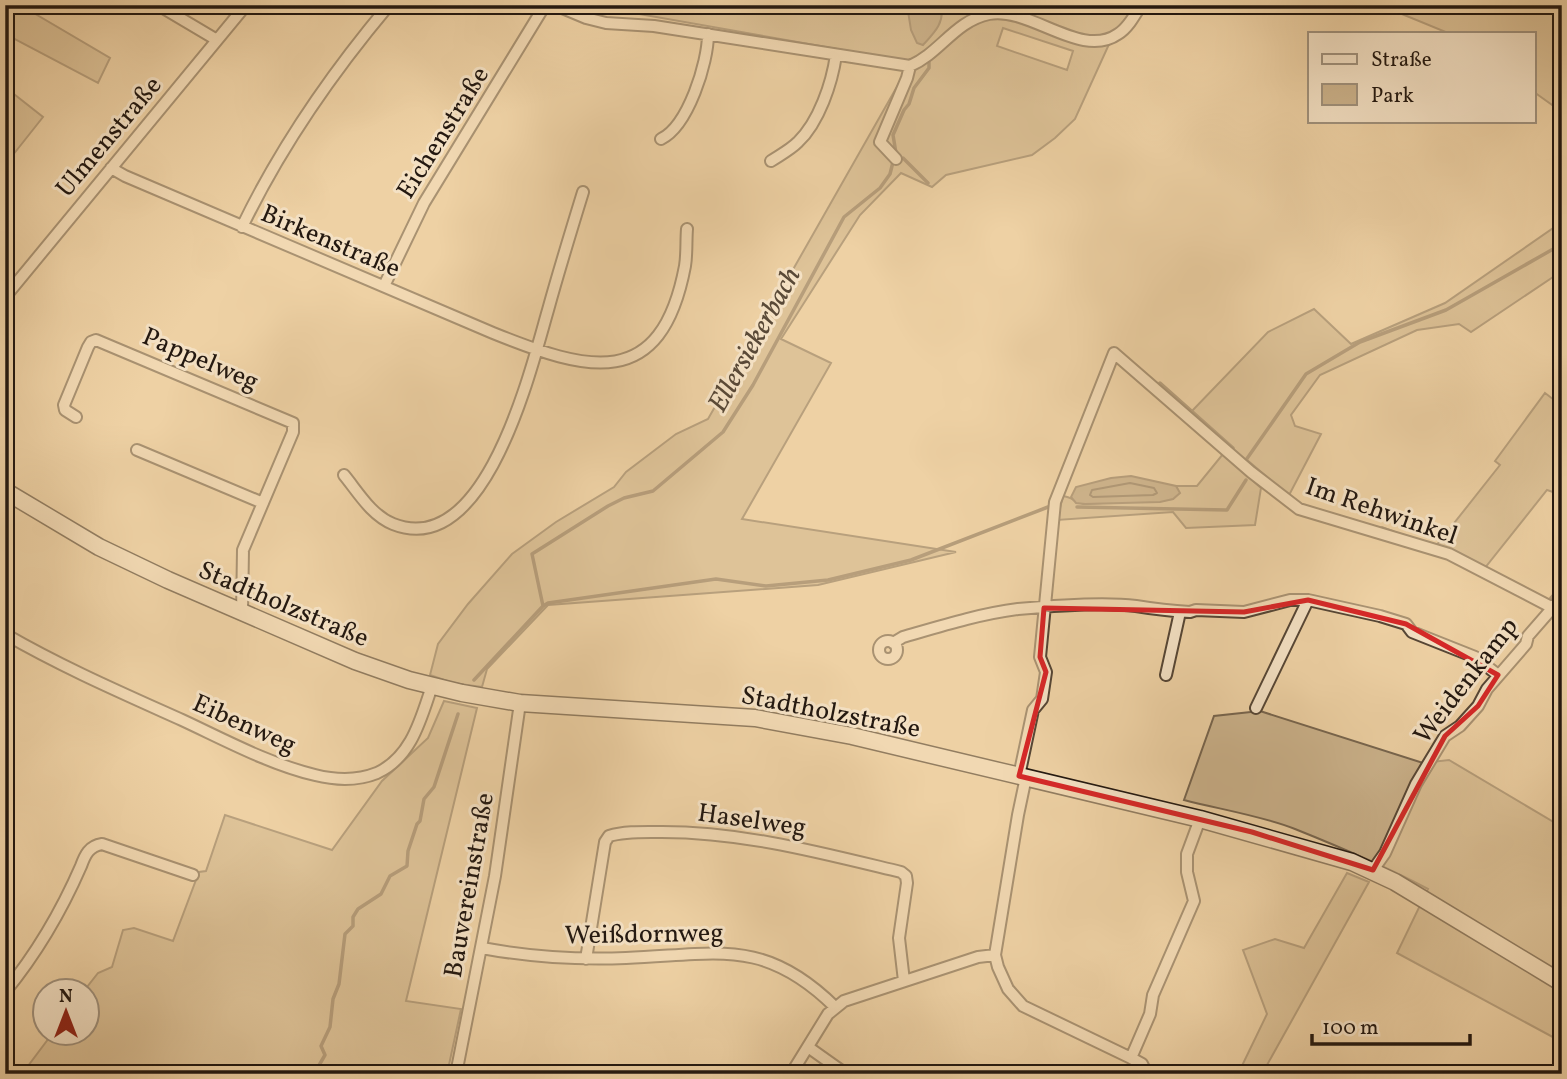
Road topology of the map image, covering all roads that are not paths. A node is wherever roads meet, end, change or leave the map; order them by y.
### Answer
1 (158, 5) edge
2 (246, 5) edge
3 (389, 5) edge
4 (545, 5) edge
5 (555, 5) edge
6 (1142, 5) edge
7 (708, 34) junction
8 (217, 40) junction
9 (836, 55) junction
10 (910, 66) junction
11 (661, 139) dead end
12 (896, 159) dead end
13 (771, 161) dead end
14 (111, 168) junction
15 (583, 192) dead end
16 (242, 227) junction
17 (687, 229) dead end
18 (384, 286) junction
19 (5, 297) edge
20 (536, 350) junction
21 (76, 416) dead end
22 (138, 450) dead end
23 (344, 475) dead end
24 (5, 491) edge
25 (263, 503) junction
26 (1562, 597) edge
27 (1308, 600) junction
28 (1044, 608) junction
29 (1553, 608) junction
30 (1180, 612) junction
31 (242, 613) junction
32 (5, 634) edge
33 (894, 643) dead end
34 (1166, 675) dead end
35 (1499, 675) junction
36 (432, 685) junction
37 (520, 703) junction
38 (1256, 708) dead end
39 (1022, 777) junction
40 (1200, 819) junction
41 (1373, 870) junction
42 (193, 875) dead end
43 (482, 948) junction
44 (995, 955) junction
45 (586, 959) junction
46 (904, 981) junction
47 (1562, 984) edge
48 (5, 992) edge
49 (835, 1007) junction
50 (808, 1047) junction
51 (1130, 1058) junction
52 (456, 1074) edge
53 (791, 1074) edge
54 (846, 1074) edge
55 (1147, 1074) edge

1 - 8 street
2 - 8 street, Ulmenstraße
3 - 16 street
4 - 18 street, Eichenstraße
5 - 7 street
6 - 10 street
7 - 9 street
7 - 11 street
8 - 14 street, Ulmenstraße
9 - 10 street
9 - 13 street
10 - 12 street
14 - 16 street, Birkenstraße
14 - 19 street, Ulmenstraße
15 - 20 street
16 - 18 street, Birkenstraße
17 - 20 street, Birkenstraße
18 - 20 street, Birkenstraße
20 - 23 street
21 - 25 street, Pappelweg
22 - 25 street
24 - 31 street, Stadtholzstraße
25 - 31 street, Pappelweg
26 - 29 street, Weidenkamp
27 - 30 street
27 - 35 street
27 - 38 street
28 - 29 street, Im Rehwinkel
28 - 30 street
28 - 33 street
28 - 39 street
29 - 35 street, Weidenkamp
30 - 34 street
31 - 36 street, Stadtholzstraße
32 - 36 street, Eibenweg
35 - 41 street, Weidenkamp
36 - 37 street, Stadtholzstraße
37 - 39 street, Stadtholzstraße
37 - 43 street, Bauvereinstraße
39 - 40 street, Stadtholzstraße
39 - 44 street
40 - 41 street, Stadtholzstraße
40 - 51 street
41 - 47 street, Stadtholzstraße
42 - 48 street
43 - 45 street, Weißdornweg
43 - 52 street, Bauvereinstraße
44 - 46 street
44 - 51 street
45 - 46 street, Haselweg
45 - 49 street, Weißdornweg
46 - 49 street
49 - 50 street
50 - 53 street
50 - 54 street
51 - 55 street

